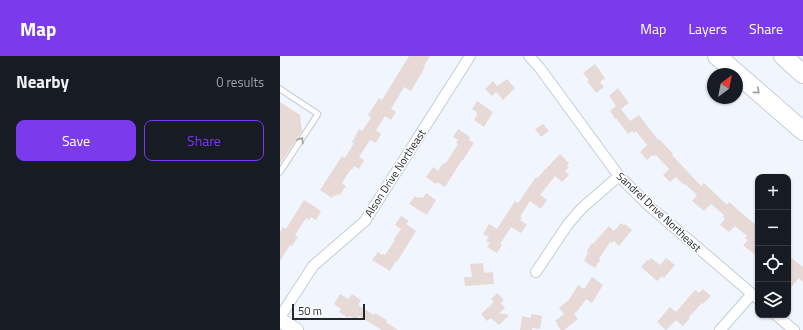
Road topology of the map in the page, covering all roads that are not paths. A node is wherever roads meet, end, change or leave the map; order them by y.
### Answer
1 (470, 56) edge
2 (529, 56) edge
3 (717, 56) edge
4 (783, 56) edge
5 (803, 74) edge
6 (280, 89) edge
7 (803, 131) edge
8 (280, 172) edge
9 (619, 176) junction
10 (536, 272) dead end
11 (755, 296) edge
12 (280, 318) edge
13 (780, 318) edge
14 (296, 330) edge
15 (720, 330) edge
16 (794, 330) edge

1 - 12 street, Alson Drive Northeast
2 - 9 street, Sandrel Drive Northeast
3 -> 7 highway
4 - 5 highway
8 -> 6 lane
9 - 10 street
9 - 11 street, Sandrel Drive Northeast
11 - 15 street
12 - 14 main road
13 - 16 street

